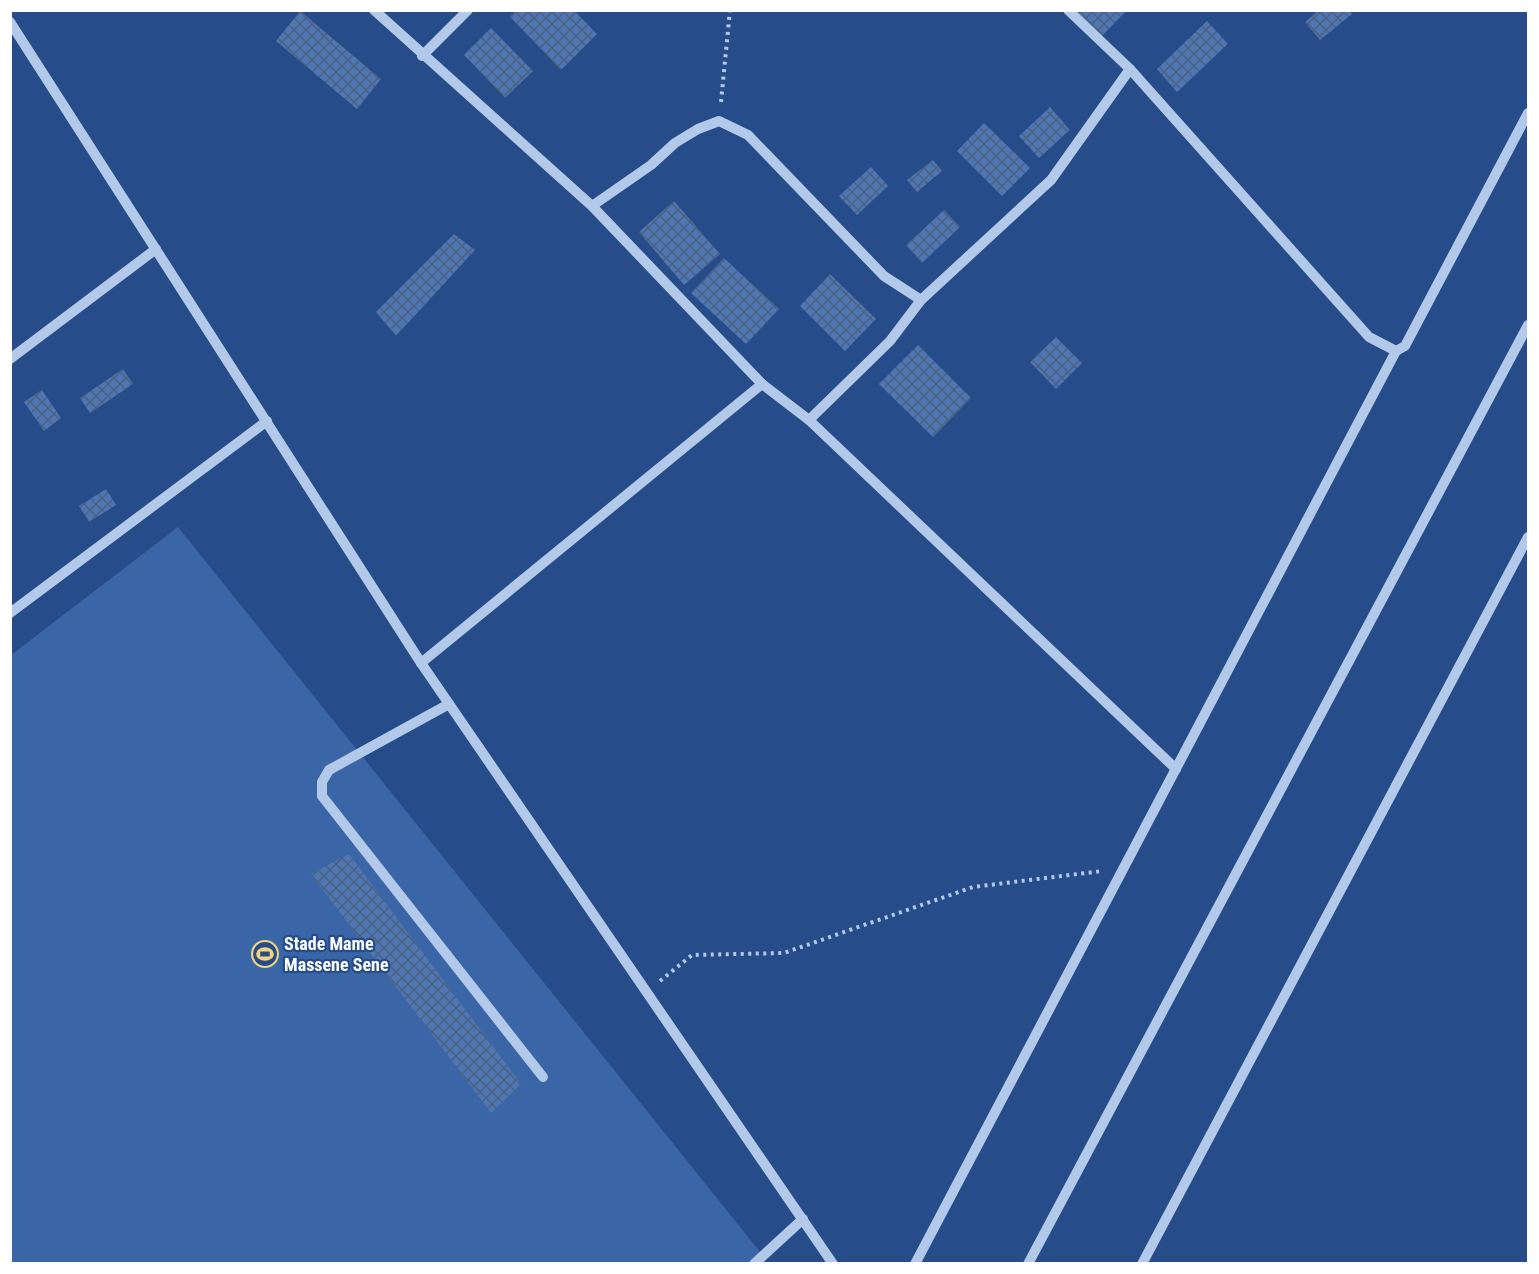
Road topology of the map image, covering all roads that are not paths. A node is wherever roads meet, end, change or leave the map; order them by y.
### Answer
1 (374, 10) edge
2 (468, 10) edge
3 (1068, 10) edge
4 (10, 22) edge
5 (422, 56) junction
6 (1130, 69) junction
7 (1528, 113) edge
8 (592, 206) junction
9 (156, 249) junction
10 (921, 300) junction
11 (1528, 325) edge
12 (1524, 345) edge
13 (1396, 351) junction
14 (10, 358) edge
15 (762, 384) junction
16 (809, 420) junction
17 (267, 421) junction
18 (1528, 537) edge
19 (10, 613) edge
20 (421, 663) junction
21 (449, 704) junction
22 (1176, 769) junction
23 (543, 1077) dead end
24 (803, 1219) junction
25 (754, 1263) edge
26 (833, 1263) edge
27 (915, 1263) edge
28 (1028, 1263) edge
29 (1142, 1263) edge

1 - 5 street
2 - 5 street
3 - 6 street
4 - 9 street
5 - 8 street
6 - 10 street
6 - 13 street
7 - 13 street
8 - 10 street
8 - 15 street
9 - 14 street
9 - 17 street
10 - 16 street
11 - 12 street
12 - 28 street
13 - 22 street
15 - 16 street
15 - 20 street
16 - 22 street
17 - 19 street
17 - 20 street
18 - 29 street
20 - 21 street
21 - 23 street
21 - 24 street
22 - 27 street
24 - 25 street
24 - 26 street

